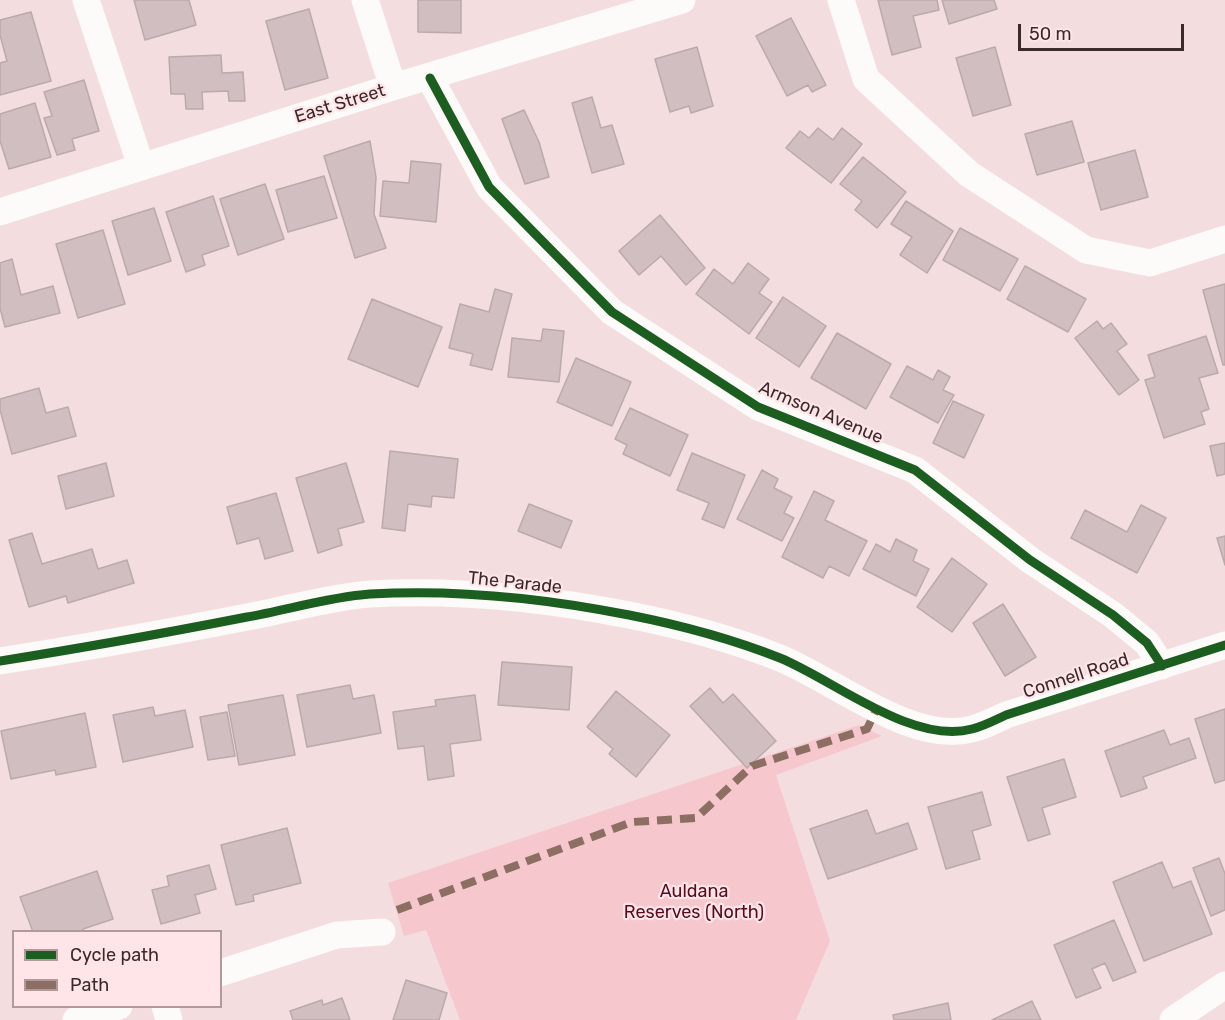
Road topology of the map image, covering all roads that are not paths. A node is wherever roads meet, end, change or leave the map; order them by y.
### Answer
1 (86, 0) edge
2 (366, 0) edge
3 (682, 0) edge
4 (841, 0) edge
5 (430, 78) junction
6 (393, 87) junction
7 (141, 166) junction
8 (0, 212) edge
9 (1225, 239) edge
10 (1225, 645) edge
11 (0, 661) edge
12 (1162, 666) junction
13 (1006, 715) joint
14 (382, 932) dead end
15 (222, 972) edge
16 (1225, 985) edge
17 (113, 1008) edge
18 (76, 1020) edge
19 (1173, 1020) edge

1 - 7 street
2 - 6 street
3 - 5 street, East Street
4 - 9 street
5 - 6 street, East Street
5 - 12 street, Armson Avenue
6 - 7 street, East Street
7 - 8 street, East Street
10 - 12 street, Connell Road
11 - 13 street, The Parade
12 - 13 street, Connell Road
14 - 15 street
16 - 19 street
17 - 18 street

